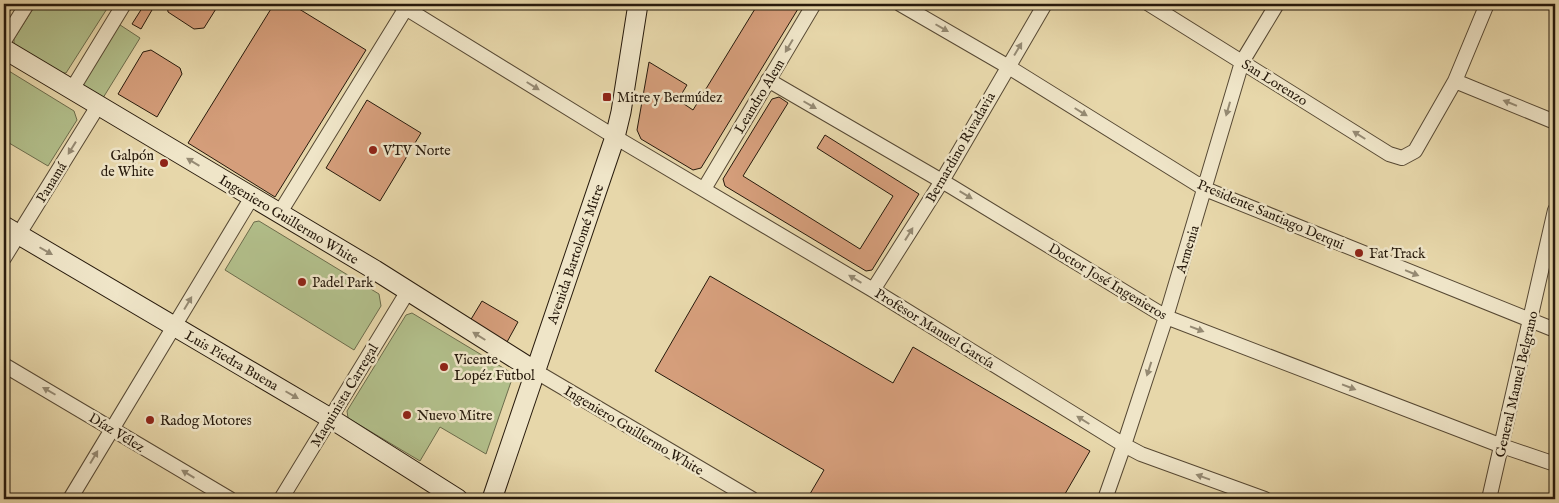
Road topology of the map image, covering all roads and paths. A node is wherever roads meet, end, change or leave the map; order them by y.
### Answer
1 (27, 4) edge
2 (124, 4) edge
3 (638, 4) edge
4 (814, 4) edge
5 (900, 4) edge
6 (1045, 4) edge
7 (1148, 4) edge
8 (1277, 4) edge
9 (1487, 4) edge
10 (402, 6) edge
11 (4, 41) edge
12 (4, 50) edge
13 (1242, 62) junction
14 (1007, 66) junction
15 (768, 80) junction
16 (1455, 81) junction
17 (71, 90) junction
18 (98, 106) junction
19 (1555, 122) edge
20 (615, 137) junction
21 (942, 181) junction
22 (704, 189) junction
23 (1205, 189) junction
24 (252, 197) junction
25 (1555, 210) edge
26 (280, 214) junction
27 (11, 231) edge
28 (4, 258) edge
29 (873, 290) junction
30 (408, 291) junction
31 (1166, 317) junction
32 (1531, 322) junction
33 (174, 326) junction
34 (1555, 330) edge
35 (4, 365) edge
36 (535, 371) junction
37 (330, 418) junction
38 (112, 428) junction
39 (1124, 445) junction
40 (1502, 446) junction
41 (1555, 464) edge
42 (70, 499) edge
43 (230, 499) edge
44 (281, 499) edge
45 (458, 499) edge
46 (492, 499) edge
47 (752, 499) edge
48 (1105, 499) edge
49 (1265, 499) edge
50 (1489, 499) edge

1 - 11 street
2 - 17 street
3 - 20 street, Avenida Bartolomé Mitre
4 -> 15 street, Leandro Alem
5 -> 14 street, Presidente Santiago Derqui
14 -> 6 street, Bernardino Rivadavia
7 - 13 street, San Lorenzo
8 - 13 street, Armenia
9 - 16 street
10 -> 20 street, Profesor Manuel García
10 - 26 street
12 - 17 street, Ingeniero Guillermo White
16 -> 13 street, San Lorenzo
13 -> 23 street, Armenia
14 - 21 street, Bernardino Rivadavia
14 -> 23 street, Presidente Santiago Derqui
15 -> 21 street, Doctor José Ingenieros
15 - 22 street, Leandro Alem
19 -> 16 street
17 - 18 street, Ingeniero Guillermo White
24 -> 18 street, Ingeniero Guillermo White
18 -> 27 street, Panamá
20 - 22 street, Profesor Manuel García
20 - 36 street, Avenida Bartolomé Mitre
29 -> 21 street, Bernardino Rivadavia
21 -> 31 street, Doctor José Ingenieros
29 -> 22 street, Profesor Manuel García
23 - 31 street, Armenia
23 -> 32 street, Presidente Santiago Derqui
24 - 26 street, Ingeniero Guillermo White
33 -> 24 street
25 - 32 street, General Manuel Belgrano
26 - 30 street, Ingeniero Guillermo White
27 - 28 street, Panamá
27 -> 33 street, Luis Piedra Buena
39 -> 29 street, Profesor Manuel García
36 -> 30 street, Ingeniero Guillermo White
30 - 37 street, Maquinista Carregal
31 -> 39 street, Armenia
31 -> 40 street, Doctor José Ingenieros
32 - 34 street, Presidente Santiago Derqui
32 - 40 street, General Manuel Belgrano
33 -> 37 street, Luis Piedra Buena
33 - 38 street
38 -> 35 street, Díaz Vélez
36 - 46 street, Avenida Bartolomé Mitre
36 - 47 street, Ingeniero Guillermo White
37 - 44 street, Maquinista Carregal
37 - 45 street, Luis Piedra Buena
42 -> 38 street
43 -> 38 street, Díaz Vélez
39 - 48 street, Armenia
49 -> 39 street, Profesor Manuel García
40 - 41 street, Doctor José Ingenieros
40 - 50 street, General Manuel Belgrano

